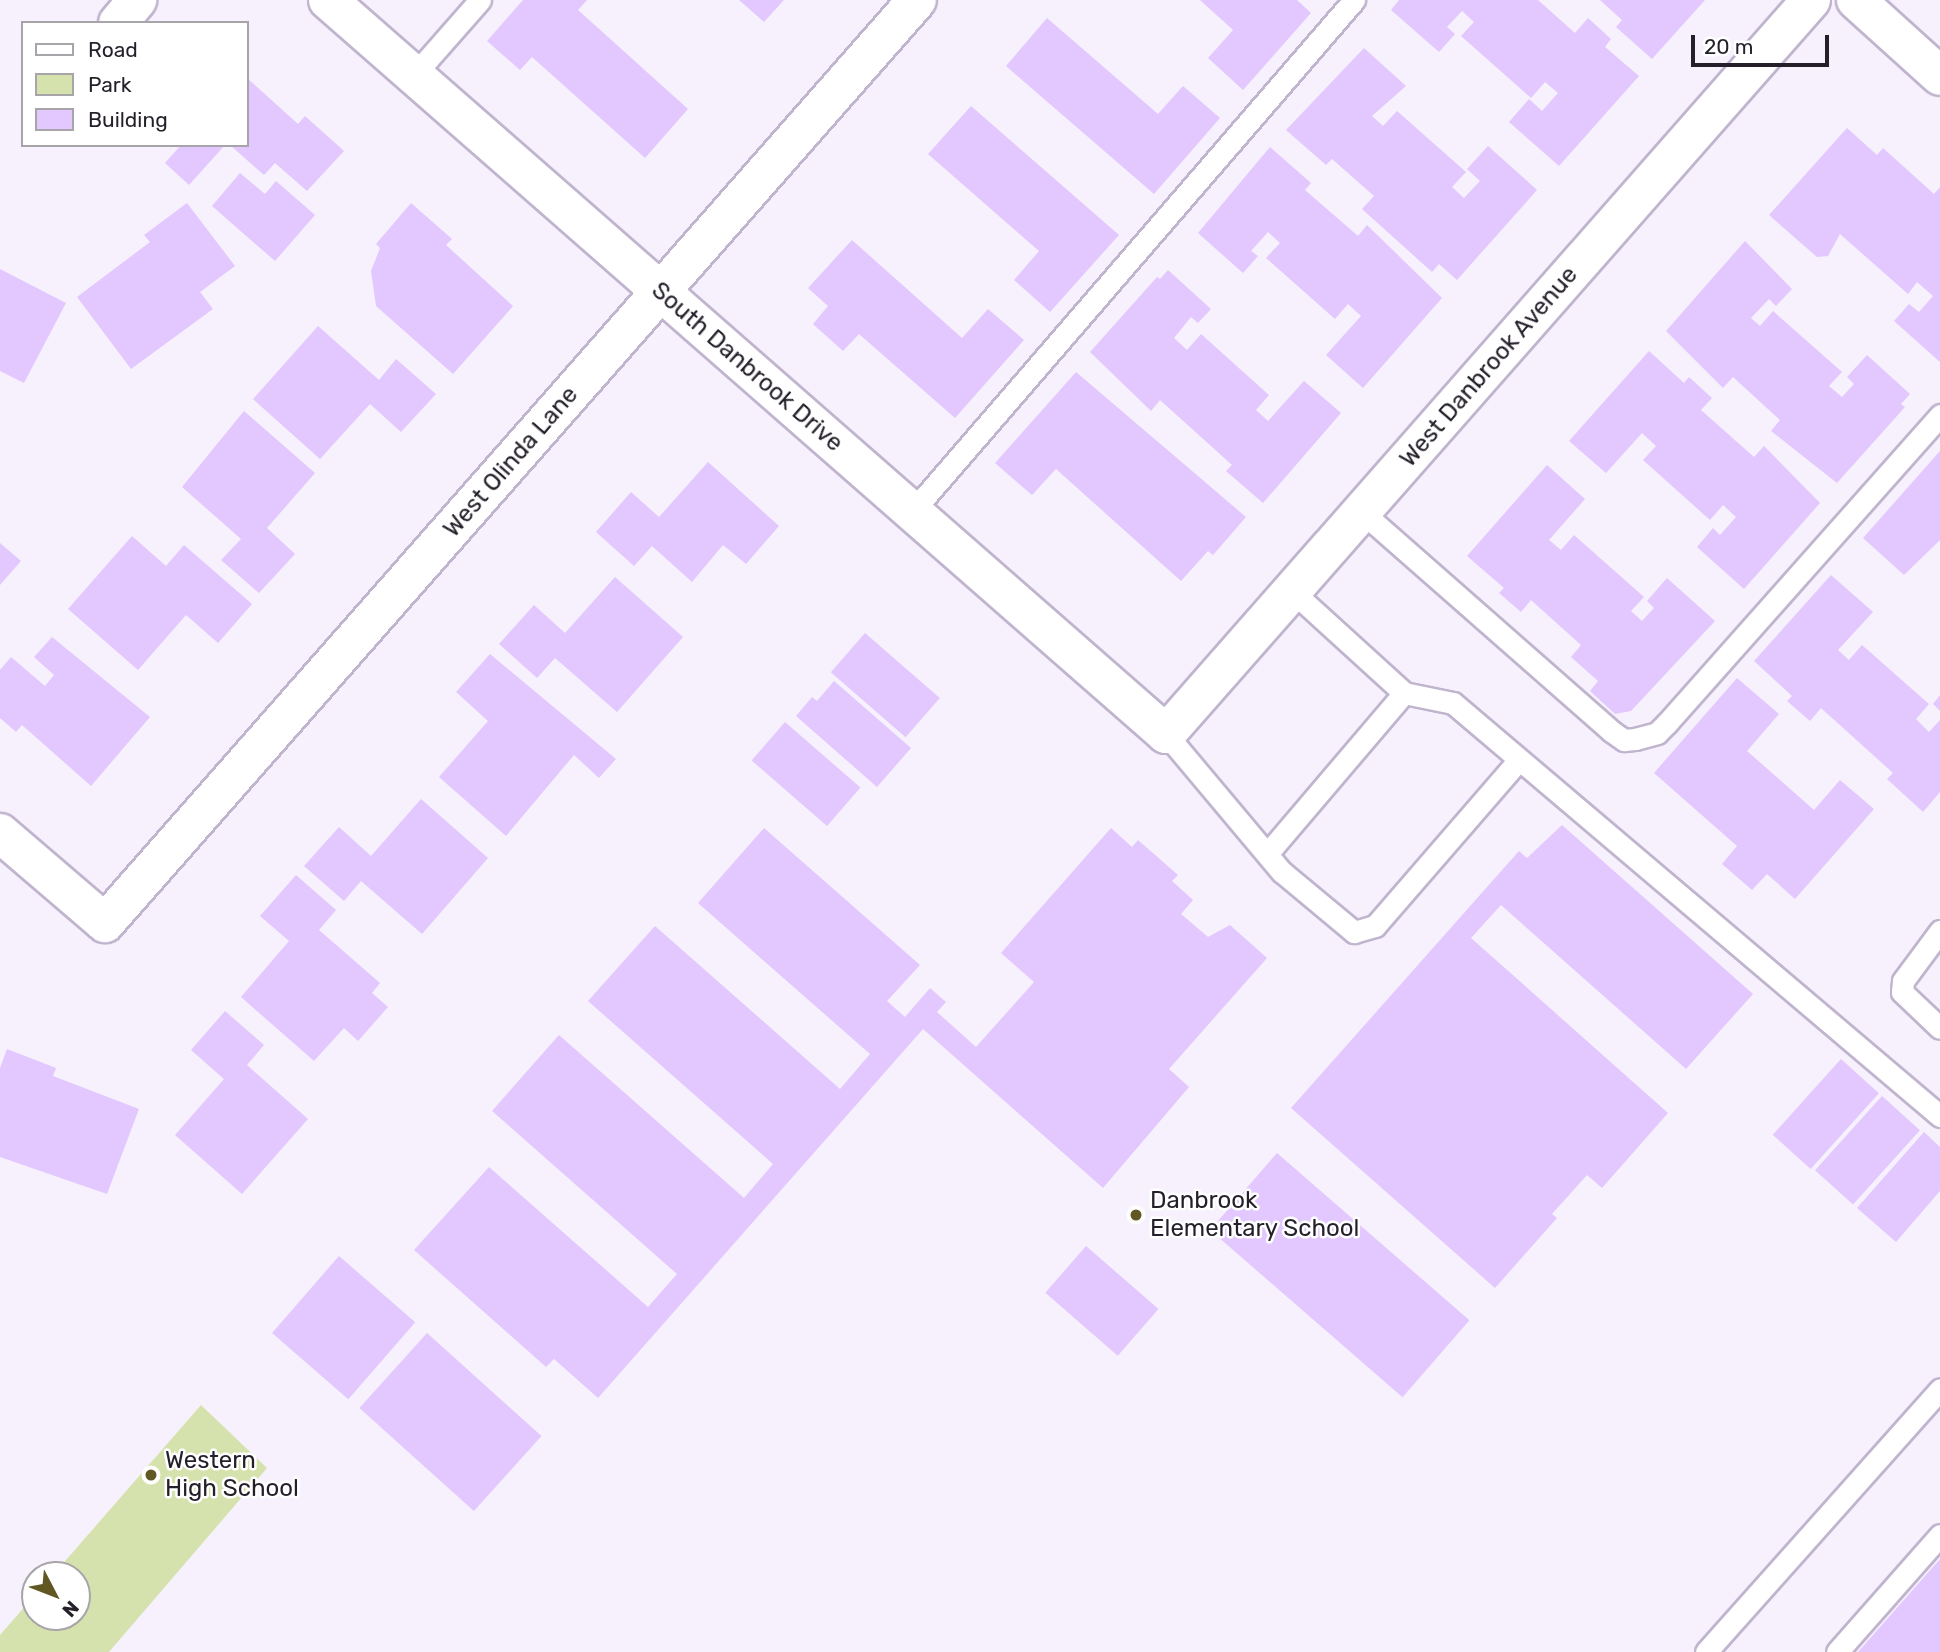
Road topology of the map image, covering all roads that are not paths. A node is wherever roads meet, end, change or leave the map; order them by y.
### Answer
1 (136, 0) edge
2 (328, 0) edge
3 (480, 0) edge
4 (917, 0) edge
5 (1354, 0) edge
6 (1811, 0) edge
7 (1856, 0) edge
8 (120, 21) edge
9 (414, 75) junction
10 (1940, 76) edge
11 (661, 291) junction
12 (1940, 415) edge
13 (1362, 512) junction
14 (911, 513) junction
15 (1292, 591) junction
16 (1404, 693) junction
17 (1166, 734) junction
18 (1519, 760) junction
19 (0, 833) edge
20 (1267, 855) junction
21 (1940, 931) edge
22 (1940, 1028) edge
23 (1940, 1116) edge
24 (1940, 1389) edge
25 (1940, 1535) edge
26 (1706, 1652) edge
27 (1837, 1652) edge

1 - 8 street
2 - 9 street, South Danbrook Drive
3 - 9 lane
4 - 11 street, West Olinda Lane
5 - 14 lane
6 - 13 street, West Danbrook Avenue
7 - 10 street
9 - 11 street, South Danbrook Drive
11 - 14 street, South Danbrook Drive
11 - 19 street, West Olinda Lane
12 - 13 lane
13 - 15 street, West Danbrook Avenue
14 - 17 street, South Danbrook Drive
15 - 16 lane
15 - 17 street, West Danbrook Avenue
16 - 18 lane
16 - 20 lane
17 - 20 lane
18 - 20 lane
18 - 23 lane
21 - 22 lane
24 - 26 lane
25 - 27 lane

